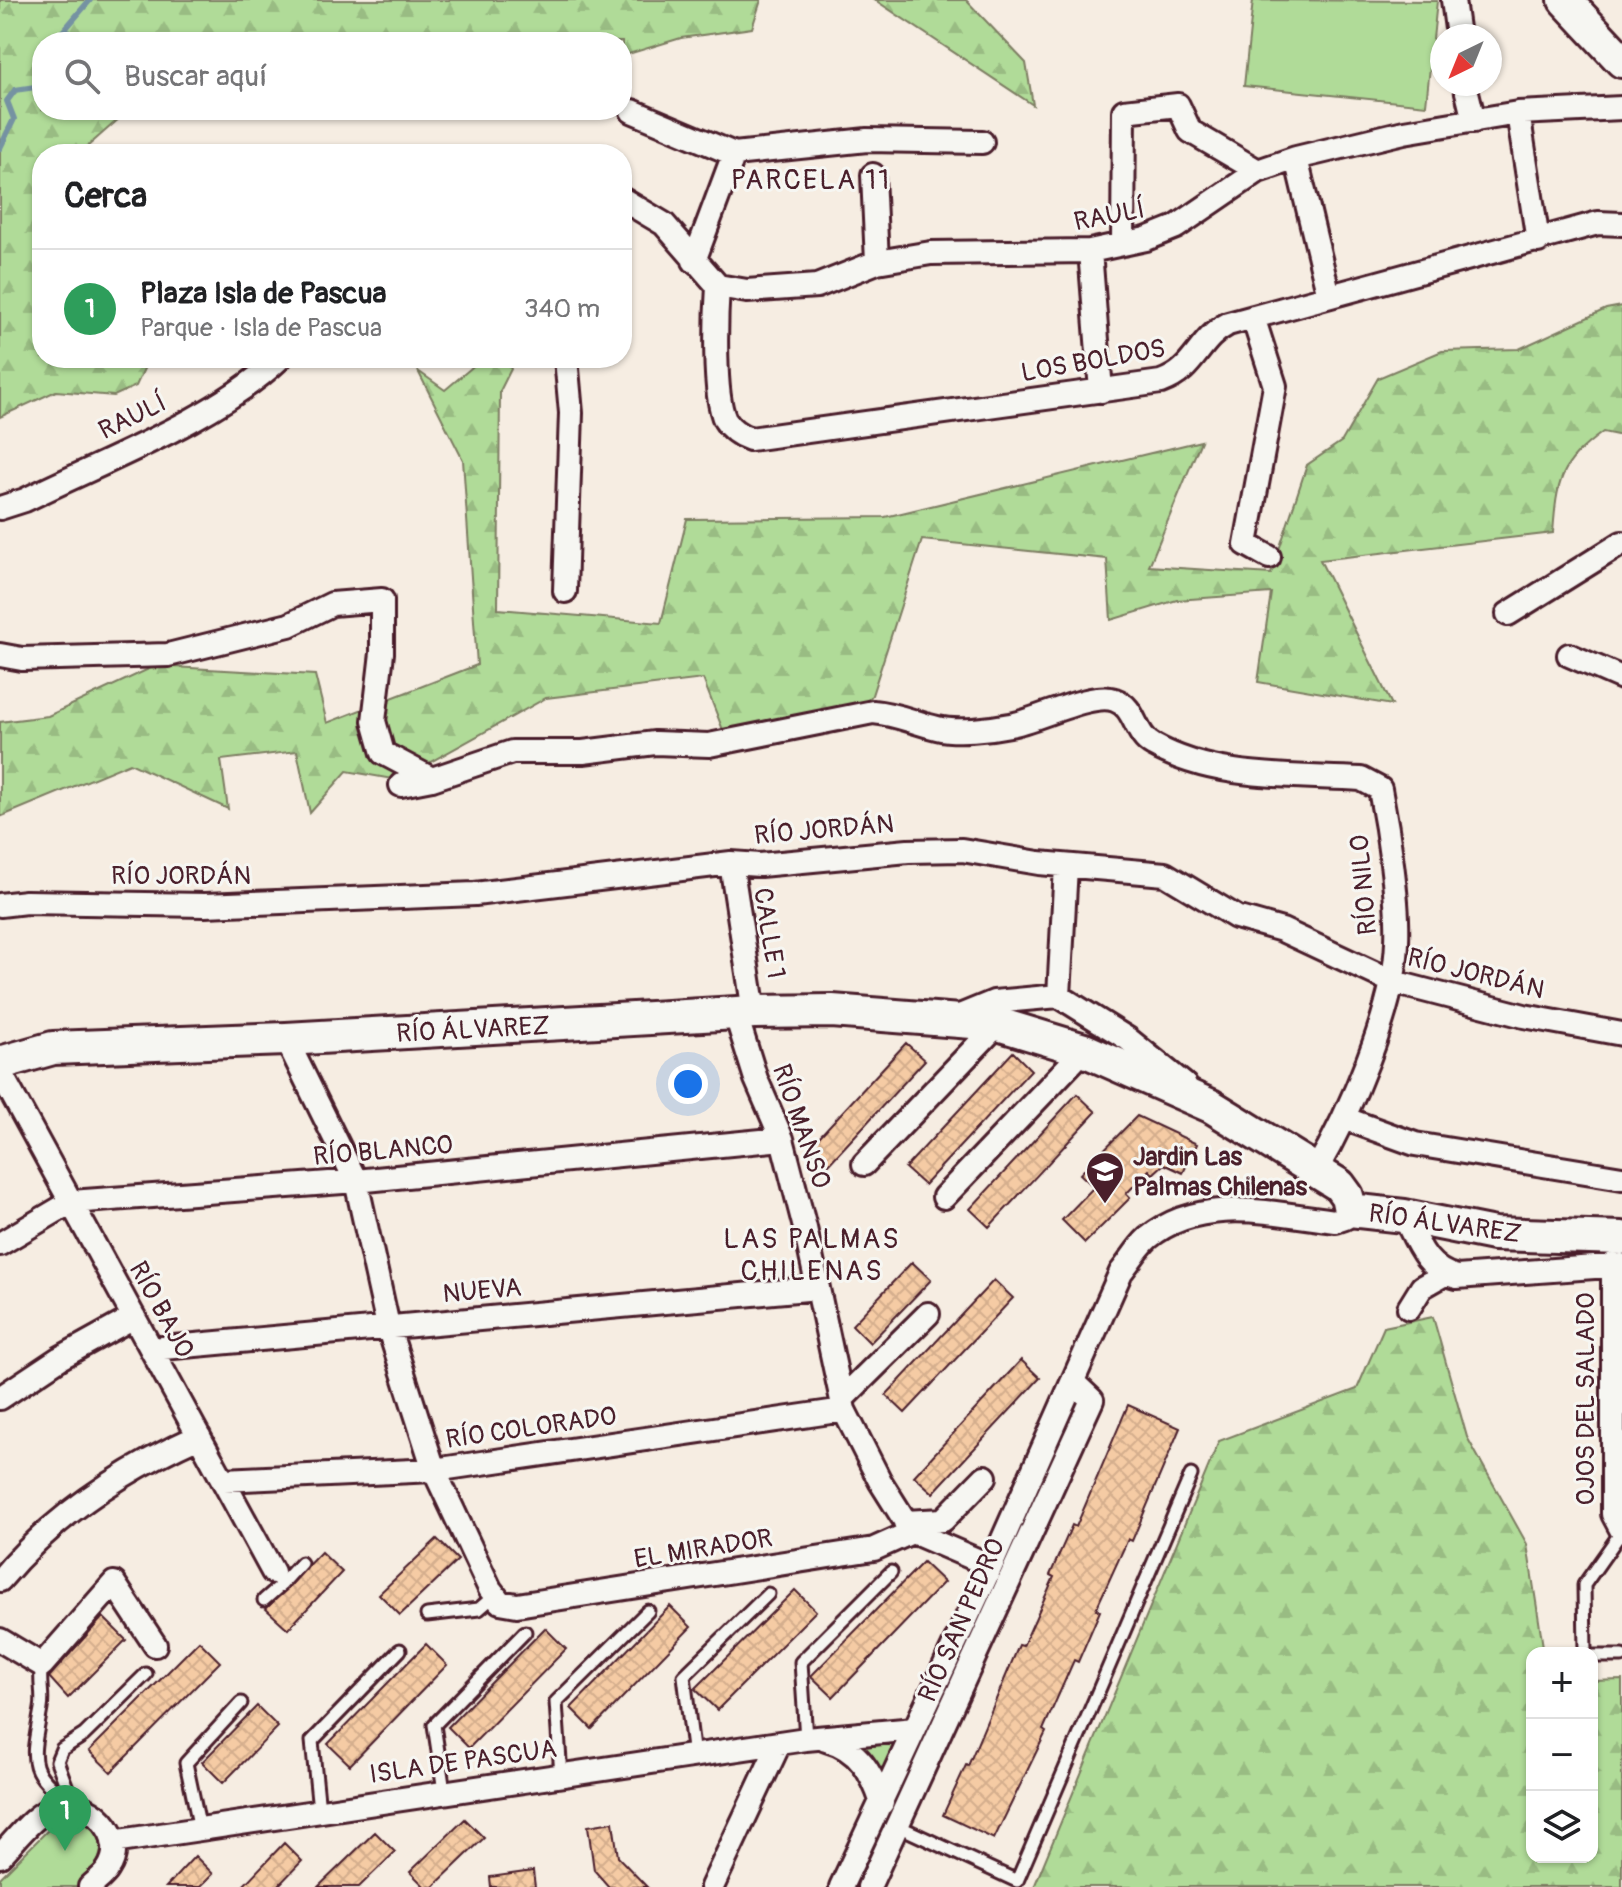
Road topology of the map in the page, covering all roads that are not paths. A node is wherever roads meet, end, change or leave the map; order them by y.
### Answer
1 (1453, 0) edge
2 (1565, 0) edge
3 (1456, 24) edge
4 (1622, 61) edge
5 (1468, 96) edge
6 (1622, 108) edge
7 (632, 111) dead end
8 (1518, 113) junction
9 (1474, 121) junction
10 (982, 142) dead end
11 (734, 154) junction
12 (1296, 158) junction
13 (1258, 171) junction
14 (873, 175) dead end
15 (632, 205) edge
16 (1622, 224) edge
17 (1538, 241) junction
18 (1123, 244) junction
19 (1090, 251) junction
20 (694, 261) junction
21 (877, 262) junction
22 (718, 286) junction
23 (1329, 296) junction
24 (1253, 317) junction
25 (270, 368) edge
26 (567, 368) edge
27 (1101, 391) junction
28 (0, 508) edge
29 (1622, 543) edge
30 (1269, 557) dead end
31 (565, 591) dead end
32 (1508, 614) dead end
33 (0, 655) edge
34 (1569, 655) dead end
35 (1622, 678) edge
36 (432, 779) junction
37 (401, 785) dead end
38 (731, 863) junction
39 (1066, 866) junction
40 (0, 905) edge
41 (1393, 982) junction
42 (1059, 996) junction
43 (745, 1014) junction
44 (948, 1020) junction
45 (998, 1024) junction
46 (1622, 1034) edge
47 (286, 1039) junction
48 (1084, 1050) junction
49 (0, 1063) edge
50 (0, 1072) edge
51 (1211, 1106) junction
52 (1346, 1119) junction
53 (782, 1139) junction
54 (864, 1164) dead end
55 (1315, 1172) junction
56 (1622, 1178) edge
57 (356, 1181) junction
58 (944, 1197) dead end
59 (71, 1202) junction
60 (1350, 1210) junction
61 (1404, 1216) junction
62 (0, 1244) edge
63 (1619, 1256) edge
64 (1445, 1274) junction
65 (818, 1288) junction
66 (1409, 1308) dead end
67 (928, 1314) dead end
68 (134, 1317) junction
69 (388, 1326) junction
70 (152, 1349) junction
71 (1073, 1382) junction
72 (0, 1398) edge
73 (843, 1404) junction
74 (1617, 1410) edge
75 (199, 1436) junction
76 (434, 1470) junction
77 (1191, 1475) dead end
78 (985, 1477) dead end
79 (224, 1480) junction
80 (909, 1527) junction
81 (1622, 1531) edge
82 (301, 1563) dead end
83 (991, 1566) junction
84 (891, 1572) dead end
85 (277, 1578) junction
86 (0, 1580) edge
87 (768, 1594) dead end
88 (497, 1599) junction
89 (264, 1600) dead end
90 (648, 1611) dead end
91 (427, 1615) dead end
92 (525, 1632) dead end
93 (0, 1640) edge
94 (155, 1645) dead end
95 (1585, 1647) edge
96 (400, 1650) dead end
97 (1598, 1656) edge
98 (1622, 1656) edge
99 (42, 1665) junction
100 (146, 1674) dead end
101 (241, 1703) dead end
102 (915, 1729) junction
103 (814, 1739) junction
104 (779, 1744) junction
105 (694, 1757) junction
106 (561, 1776) junction
107 (444, 1791) junction
108 (73, 1804) junction
109 (319, 1810) junction
110 (879, 1810) junction
111 (898, 1826) junction
112 (200, 1829) junction
113 (113, 1842) junction
114 (0, 1856) edge
115 (90, 1887) edge
116 (712, 1887) edge
117 (841, 1887) edge
118 (869, 1887) edge

1 - 3 street
2 - 4 street
5 - 9 street
6 - 8 street, RAULÍ
7 - 11 street
8 - 9 street, RAULÍ
8 - 17 street
9 - 12 street, RAULÍ
10 - 11 street
11 - 20 street
12 - 13 street, RAULÍ
12 - 23 street
13 - 18 street, RAULÍ
13 - 18 street
14 - 21 street
15 - 20 street
16 - 17 street, LOS BOLDOS
17 - 23 street, LOS BOLDOS
18 - 19 street, RAULÍ
19 - 21 street, RAULÍ
19 - 27 street
20 - 22 street
21 - 22 street, RAULÍ
22 - 27 street, LOS BOLDOS
23 - 24 street, LOS BOLDOS
24 - 27 street, LOS BOLDOS
24 - 30 street
25 - 28 street, RAULÍ
26 - 31 street
29 - 32 street
33 - 36 street
34 - 35 street
36 - 37 street
36 - 41 street, RÍO NILO
38 - 39 street, RÍO JORDÁN
38 - 40 street, RÍO JORDÁN
38 - 43 street, CALLE 1
39 - 41 street, RÍO JORDÁN
39 - 42 street
41 - 46 street, RÍO JORDÁN
41 - 52 street, RÍO NILO
42 - 44 street, RÍO ÁLVAREZ
42 - 51 street, RÍO ÁLVAREZ
43 - 44 street, RÍO ÁLVAREZ
43 - 47 street, RÍO ÁLVAREZ
43 - 53 street, RÍO MANSO
44 - 45 street, RÍO ÁLVAREZ
45 - 48 street, RÍO ÁLVAREZ
45 - 54 street
47 - 49 street, RÍO ÁLVAREZ
47 - 57 street
48 - 51 street, RÍO ÁLVAREZ
48 - 58 street
50 - 59 street, RÍO BAJO
51 - 55 street, RÍO ÁLVAREZ
52 - 55 street, RÍO NILO
52 - 56 street
53 - 57 street, RÍO BLANCO
53 - 65 street, RÍO MANSO
55 - 60 street, RÍO ÁLVAREZ
57 - 59 street, RÍO BLANCO
57 - 69 street
59 - 62 street, RÍO BLANCO
59 - 68 street, RÍO BAJO
60 - 61 street, RÍO ÁLVAREZ
60 - 71 street, RÍO SAN PEDRO
61 - 63 street, RÍO ÁLVAREZ
61 - 64 street
63 - 64 street
63 - 74 street, OJOS DEL SALADO
64 - 66 street
65 - 69 street, NUEVA
65 - 73 street, RÍO MANSO
67 - 73 street
68 - 70 street, RÍO BAJO
68 - 72 street
69 - 70 street, NUEVA
69 - 76 street
70 - 75 street, RÍO BAJO
71 - 83 street, RÍO SAN PEDRO
71 - 111 street, RÍO SAN PEDRO
73 - 76 street, RÍO COLORADO
73 - 80 street, RÍO MANSO
74 - 81 street, OJOS DEL SALADO
75 - 79 street, RÍO BAJO
75 - 86 street
76 - 79 street, RÍO COLORADO
76 - 88 street
77 - 111 lane
78 - 80 street, EL MIRADOR
79 - 85 street, RÍO BAJO
80 - 83 street
80 - 88 street, EL MIRADOR
81 - 95 lane
82 - 85 lane
83 - 102 street, RÍO SAN PEDRO
84 - 103 lane
85 - 89 lane
87 - 105 lane
88 - 91 lane
90 - 106 lane
92 - 107 lane
93 - 99 street
94 - 99 street
96 - 109 lane
97 - 98 lane
99 - 108 lane
100 - 108 lane
101 - 112 lane
102 - 103 street, ISLA DE PASCUA
102 - 110 street, RÍO SAN PEDRO
103 - 104 street, ISLA DE PASCUA
103 - 110 street
104 - 105 street, ISLA DE PASCUA
104 - 116 street
105 - 106 street, ISLA DE PASCUA
106 - 107 street, ISLA DE PASCUA
107 - 109 street, ISLA DE PASCUA
108 - 113 street
108 - 114 street
109 - 112 street, ISLA DE PASCUA
110 - 111 street
110 - 117 street, RÍO SAN PEDRO
111 - 118 street, RÍO SAN PEDRO
112 - 113 street, ISLA DE PASCUA
113 - 115 street

